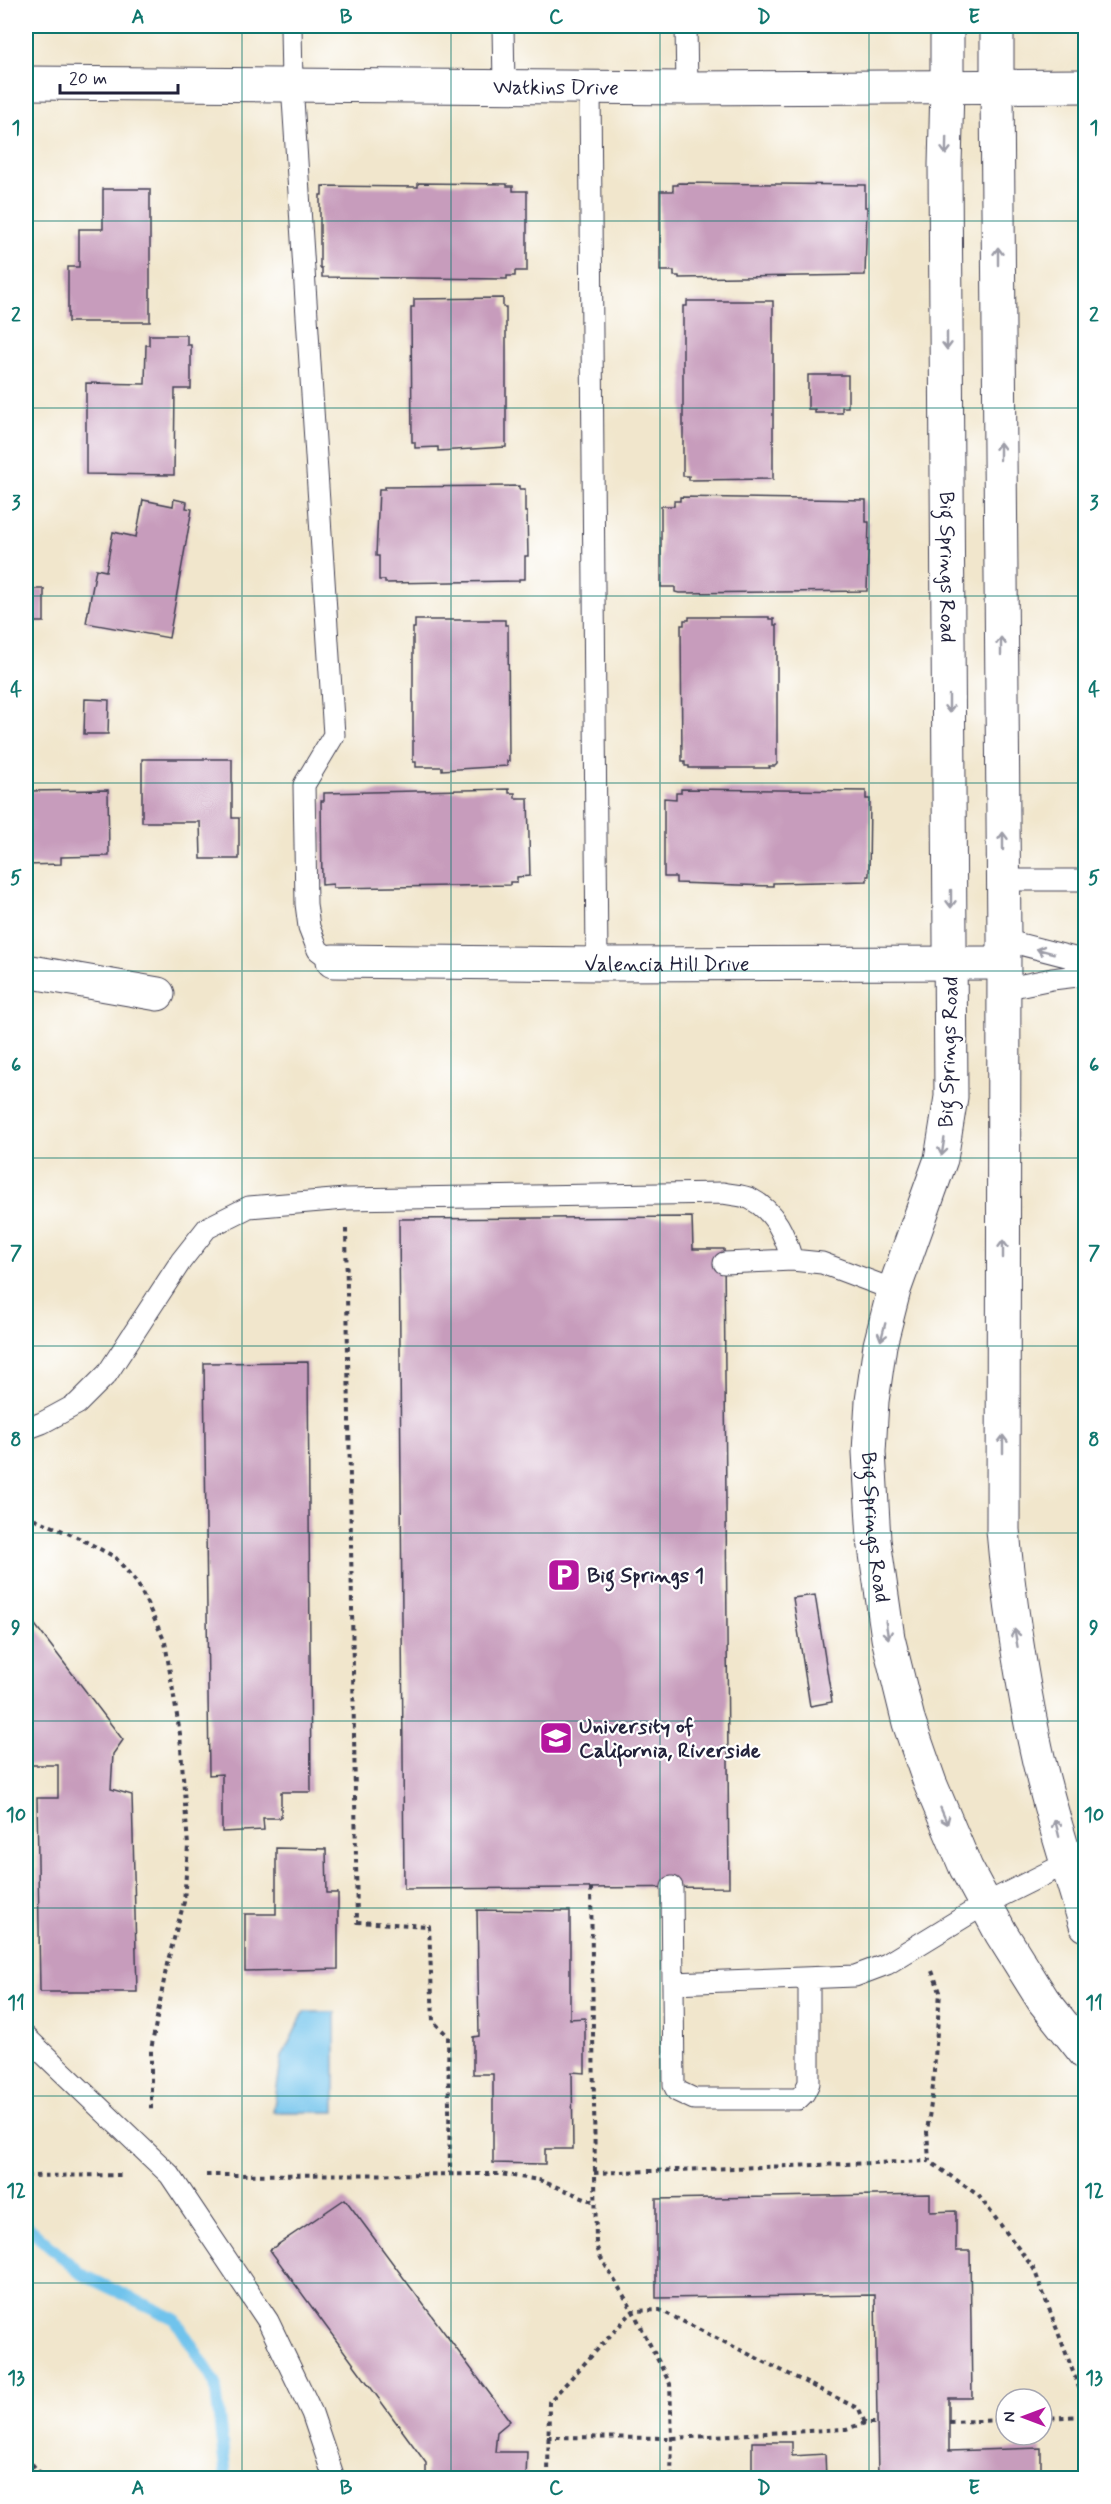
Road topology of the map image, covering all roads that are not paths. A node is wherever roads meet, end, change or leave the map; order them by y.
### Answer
1 (291, 26) edge
2 (503, 26) edge
3 (686, 26) edge
4 (947, 26) edge
5 (997, 26) edge
6 (26, 83) edge
7 (292, 84) junction
8 (504, 86) junction
9 (1086, 86) edge
10 (590, 87) junction
11 (947, 87) junction
12 (997, 87) junction
13 (687, 88) junction
14 (1003, 880) junction
15 (1086, 880) edge
16 (333, 961) joint
17 (1086, 961) edge
18 (951, 963) junction
19 (597, 964) junction
20 (1003, 964) junction
21 (26, 971) edge
22 (1086, 975) edge
23 (158, 994) dead end
24 (792, 1260) junction
25 (724, 1263) dead end
26 (894, 1290) junction
27 (26, 1429) edge
28 (1067, 1863) junction
29 (672, 1887) dead end
30 (986, 1904) junction
31 (1086, 1925) edge
32 (809, 1978) junction
33 (673, 1983) junction
34 (26, 2037) edge
35 (1086, 2054) edge
36 (334, 2478) edge

1 - 7 lane
2 - 8 lane
3 - 13 lane
4 - 11 street, Big Springs Road
5 - 12 street
6 - 7 street, Watkins Drive
7 - 8 street, Watkins Drive
7 - 16 lane
8 - 10 street, Watkins Drive
9 - 12 street, Watkins Drive
10 - 13 street, Watkins Drive
10 - 19 lane
11 - 12 street, Watkins Drive
11 - 13 street, Watkins Drive
11 -> 18 street, Big Springs Road
14 -> 12 street
14 - 15 lane
14 - 20 street
16 - 19 street, Valencia Hill Drive
17 -> 20 lane
18 - 19 street, Valencia Hill Drive
18 - 20 street, Valencia Hill Drive
18 -> 26 street, Big Springs Road
20 - 22 lane
28 -> 20 street
21 - 23 street
24 - 25 lane
24 - 26 lane
24 - 27 lane
26 -> 30 street, Big Springs Road
28 - 30 lane
28 - 31 street
29 - 33 lane
30 - 32 lane
30 - 35 street, Big Springs Road
32 - 33 lane
32 - 33 lane
34 - 36 lane

